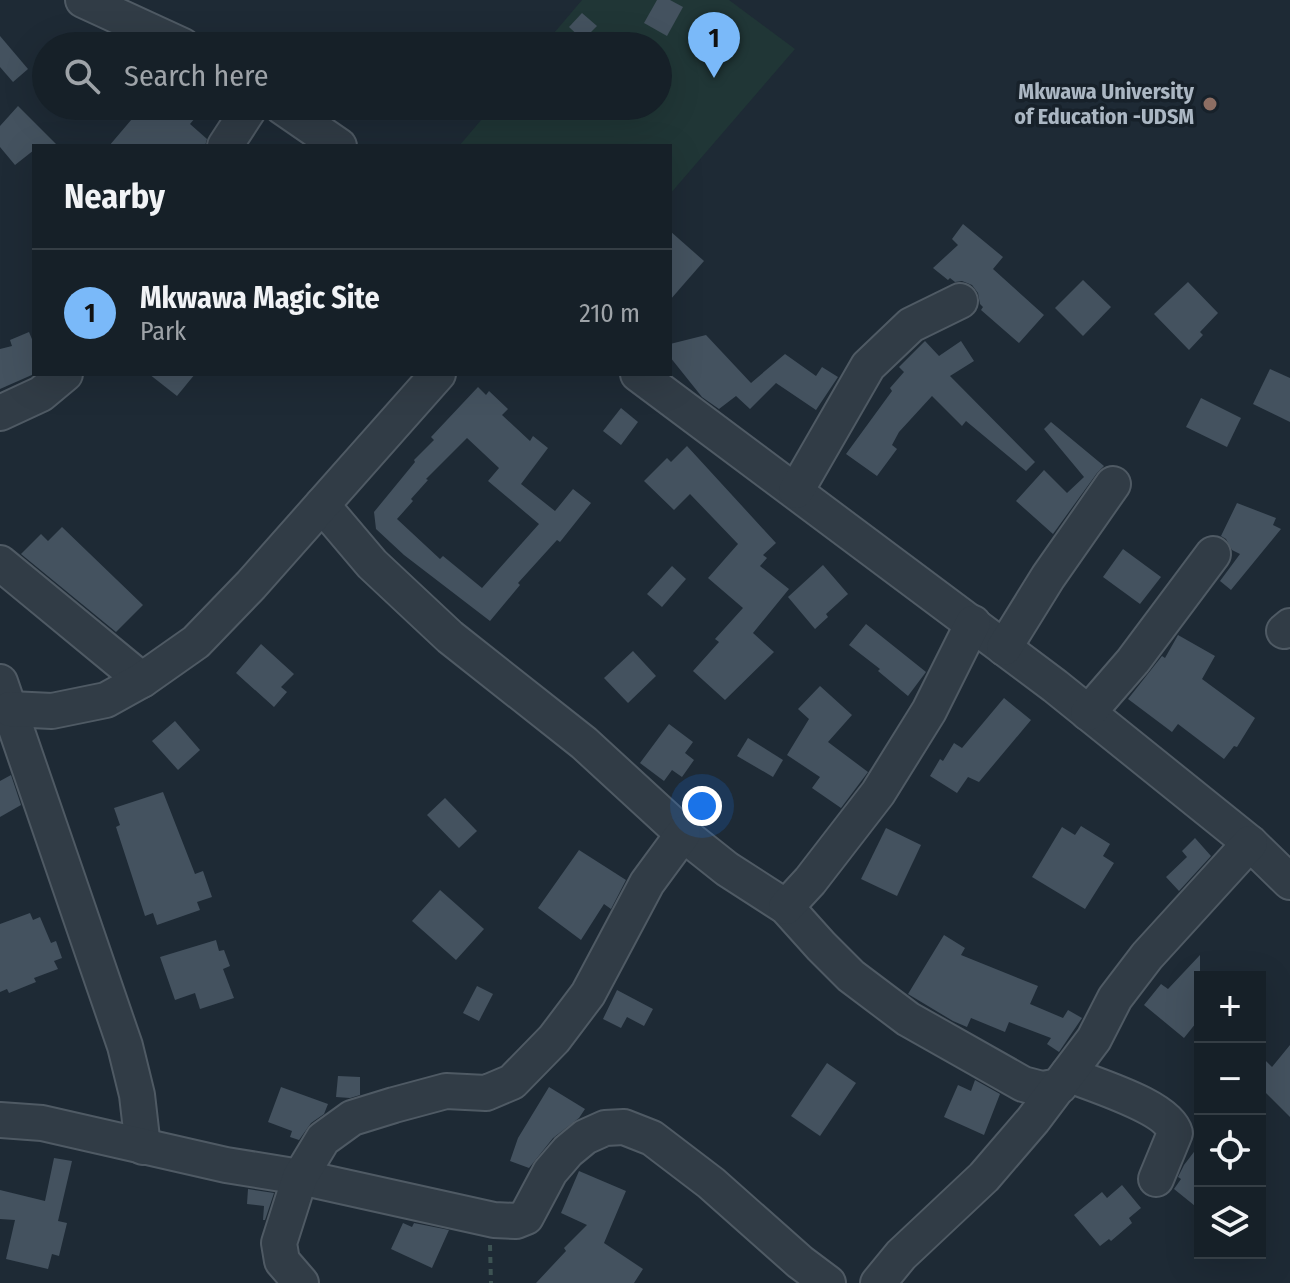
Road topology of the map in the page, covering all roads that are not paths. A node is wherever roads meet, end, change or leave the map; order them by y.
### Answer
1 (83, 0) edge
2 (153, 32) edge
3 (242, 120) edge
4 (301, 120) edge
5 (226, 144) edge
6 (336, 144) edge
7 (960, 301) dead end
8 (63, 376) edge
9 (436, 376) edge
10 (641, 376) edge
11 (0, 413) edge
12 (1113, 484) dead end
13 (796, 491) junction
14 (322, 505) junction
15 (1213, 554) dead end
16 (0, 563) edge
17 (973, 623) junction
18 (1004, 648) junction
19 (142, 680) junction
20 (5, 695) edge
21 (1088, 713) junction
22 (683, 834) junction
23 (1250, 843) junction
24 (1290, 882) edge
25 (786, 907) junction
26 (1064, 1080) junction
27 (0, 1120) edge
28 (143, 1147) junction
29 (300, 1177) junction
30 (1156, 1179) dead end
31 (301, 1283) edge
32 (828, 1283) edge
33 (878, 1283) edge

1 - 2 street
3 - 5 street
4 - 6 street
7 - 13 street
8 - 11 street
9 - 14 street
10 - 13 street
12 - 18 street
13 - 17 street
14 - 19 street
14 - 22 street
15 - 21 street
16 - 19 street
17 - 18 street
17 - 25 street
18 - 21 street
19 - 20 street
20 - 28 street
21 - 23 street
22 - 25 street
22 - 29 street
23 - 24 street
23 - 26 street
25 - 26 street
26 - 30 street
26 - 33 street
27 - 28 street
28 - 29 street
29 - 31 street
29 - 32 street

